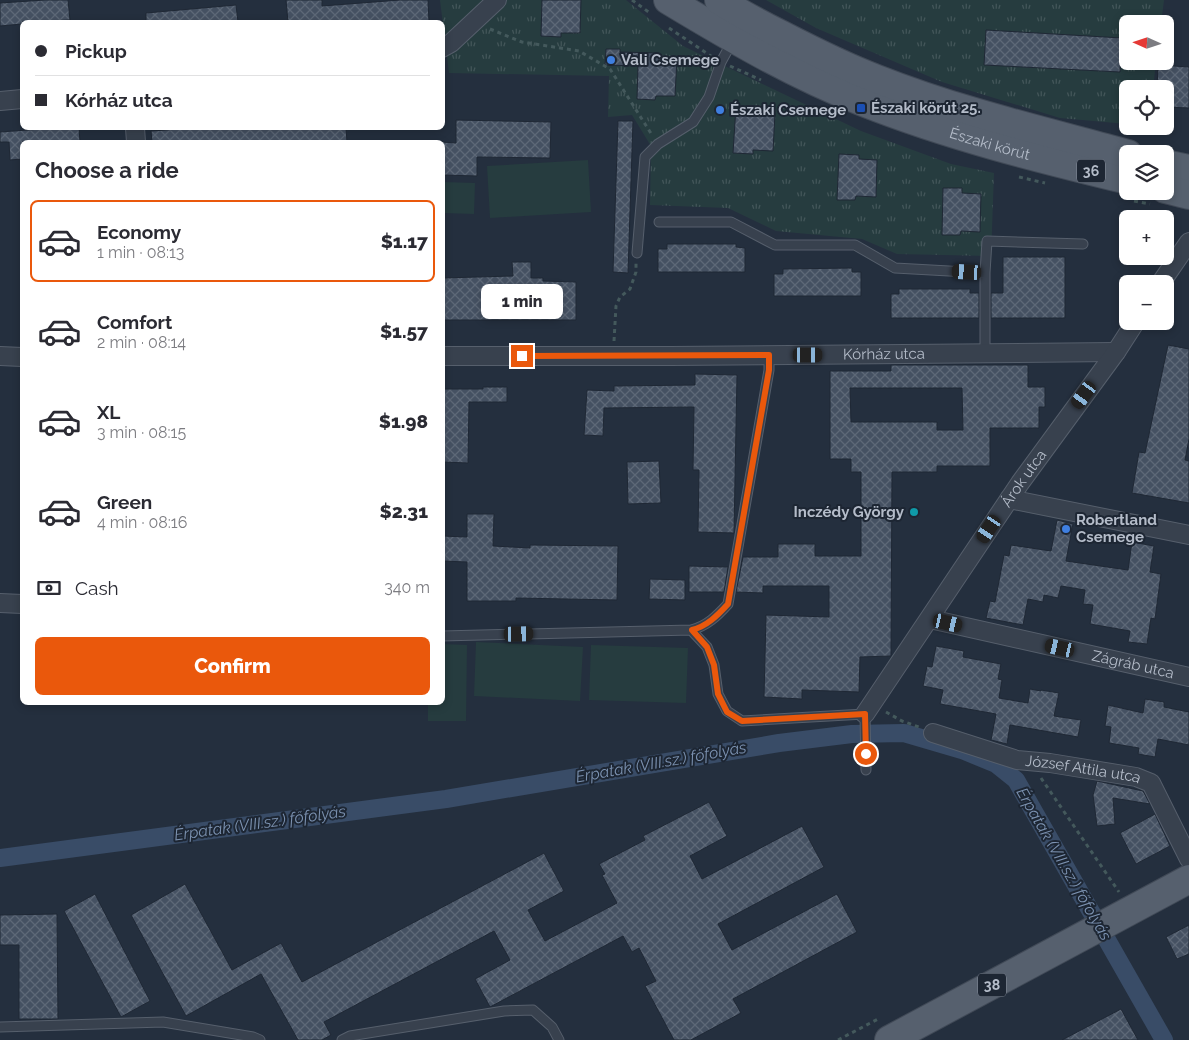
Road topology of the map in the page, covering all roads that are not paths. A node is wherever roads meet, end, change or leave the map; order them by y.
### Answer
1 (497, 0) edge
2 (668, 0) edge
3 (719, 0) edge
4 (733, 40) junction
5 (445, 46) edge
6 (20, 99) edge
7 (0, 101) edge
8 (1119, 152) edge
9 (1174, 166) edge
10 (1189, 169) edge
11 (1119, 178) edge
12 (1174, 191) edge
13 (1189, 195) edge
14 (659, 222) dead end
15 (1189, 242) edge
16 (1083, 244) dead end
17 (637, 253) road end
18 (986, 272) junction
19 (1166, 275) edge
20 (1130, 330) edge
21 (1116, 352) junction
22 (985, 354) junction
23 (769, 355) junction
24 (0, 356) edge
25 (445, 356) edge
26 (20, 357) edge
27 (1009, 500) junction
28 (1189, 535) edge
29 (0, 603) edge
30 (20, 604) edge
31 (930, 619) junction
32 (692, 630) junction
33 (445, 636) edge
34 (1189, 677) edge
35 (869, 709) junction
36 (934, 733) road end
37 (866, 770) dead end
38 (1189, 858) edge
39 (1189, 879) edge
40 (0, 1027) edge
41 (260, 1040) edge
42 (342, 1040) edge
43 (558, 1040) edge
44 (889, 1040) edge

1 - 5 street
2 - 4 main road, Északi körút / 36
3 - 8 main road, Északi körút / 36
4 - 11 main road, Északi körút / 36
4 - 17 lane
6 - 7 street
9 - 10 main road
12 - 13 main road
14 - 18 lane
15 - 19 street
16 - 18 lane
18 - 22 lane
20 - 21 street, Árok utca
21 - 22 street, Kórház utca
21 - 27 street, Árok utca
22 - 23 street, Kórház utca
23 - 25 street, Kórház utca
23 - 32 lane
24 - 26 street
27 - 28 street
27 - 31 street, Árok utca
29 - 30 street
31 - 34 street, Zágráb utca
31 - 35 street, Árok utca
32 - 33 lane
32 - 35 lane
35 - 37 lane
36 - 38 street, József Attila utca
39 - 44 main road, 38
40 - 41 lane
42 - 43 lane

